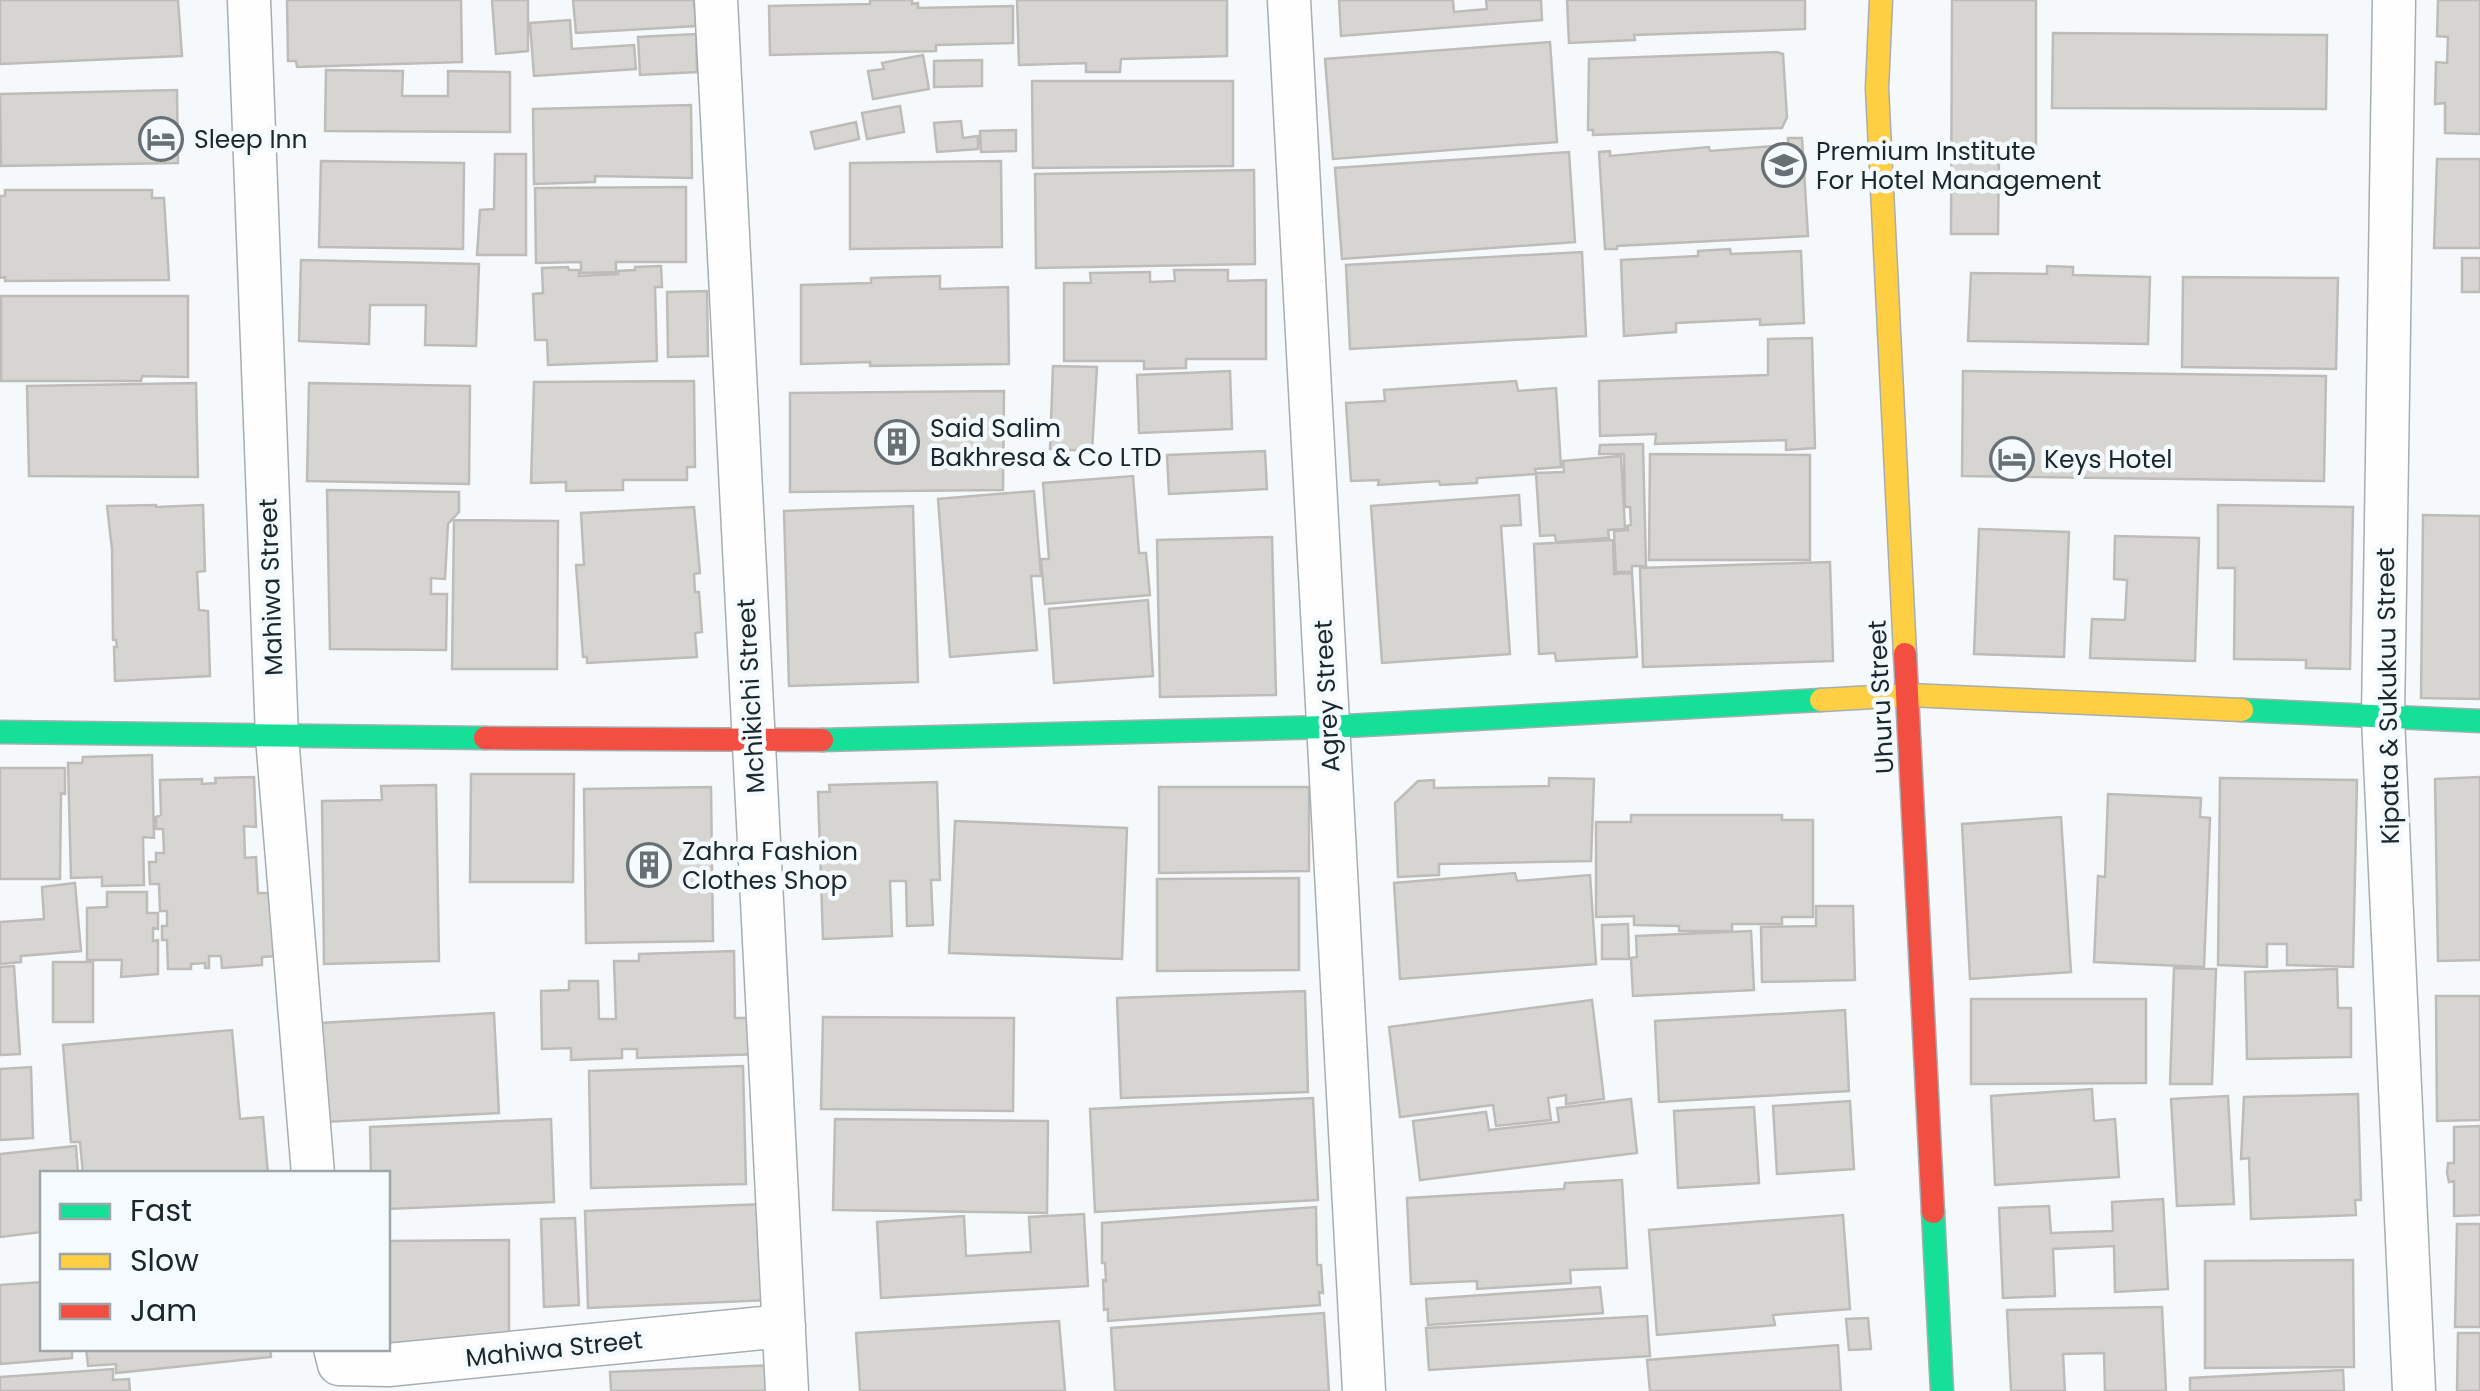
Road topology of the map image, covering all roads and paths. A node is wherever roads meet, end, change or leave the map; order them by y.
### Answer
1 (249, 0) edge
2 (716, 0) edge
3 (1289, 0) edge
4 (1880, 0) edge
5 (2394, 0) edge
6 (1909, 695) junction
7 (2384, 718) junction
8 (2480, 721) edge
9 (1328, 727) junction
10 (0, 732) edge
11 (277, 736) junction
12 (754, 742) junction
13 (314, 1171) edge
14 (784, 1326) junction
15 (336, 1351) edge
16 (787, 1391) edge
17 (1364, 1391) edge
18 (1942, 1391) edge
19 (2414, 1391) edge

1 - 11 street, Mahiwa Street
2 - 12 street, Mchikichi Street
3 - 9 street, Agrey Street
4 - 6 street, Uhuru Street
5 - 7 street, Kipata & Sukukuu Street
6 - 7 street
6 - 9 street
6 - 18 street, Uhuru Street
7 - 8 street
7 - 19 street, Kipata & Sukukuu Street
9 - 12 street
9 - 17 street, Agrey Street
10 - 11 street
11 - 12 street
11 - 13 street, Mahiwa Street
12 - 14 street, Mchikichi Street
14 - 15 street, Mahiwa Street
14 - 16 street, Mchikichi Street

